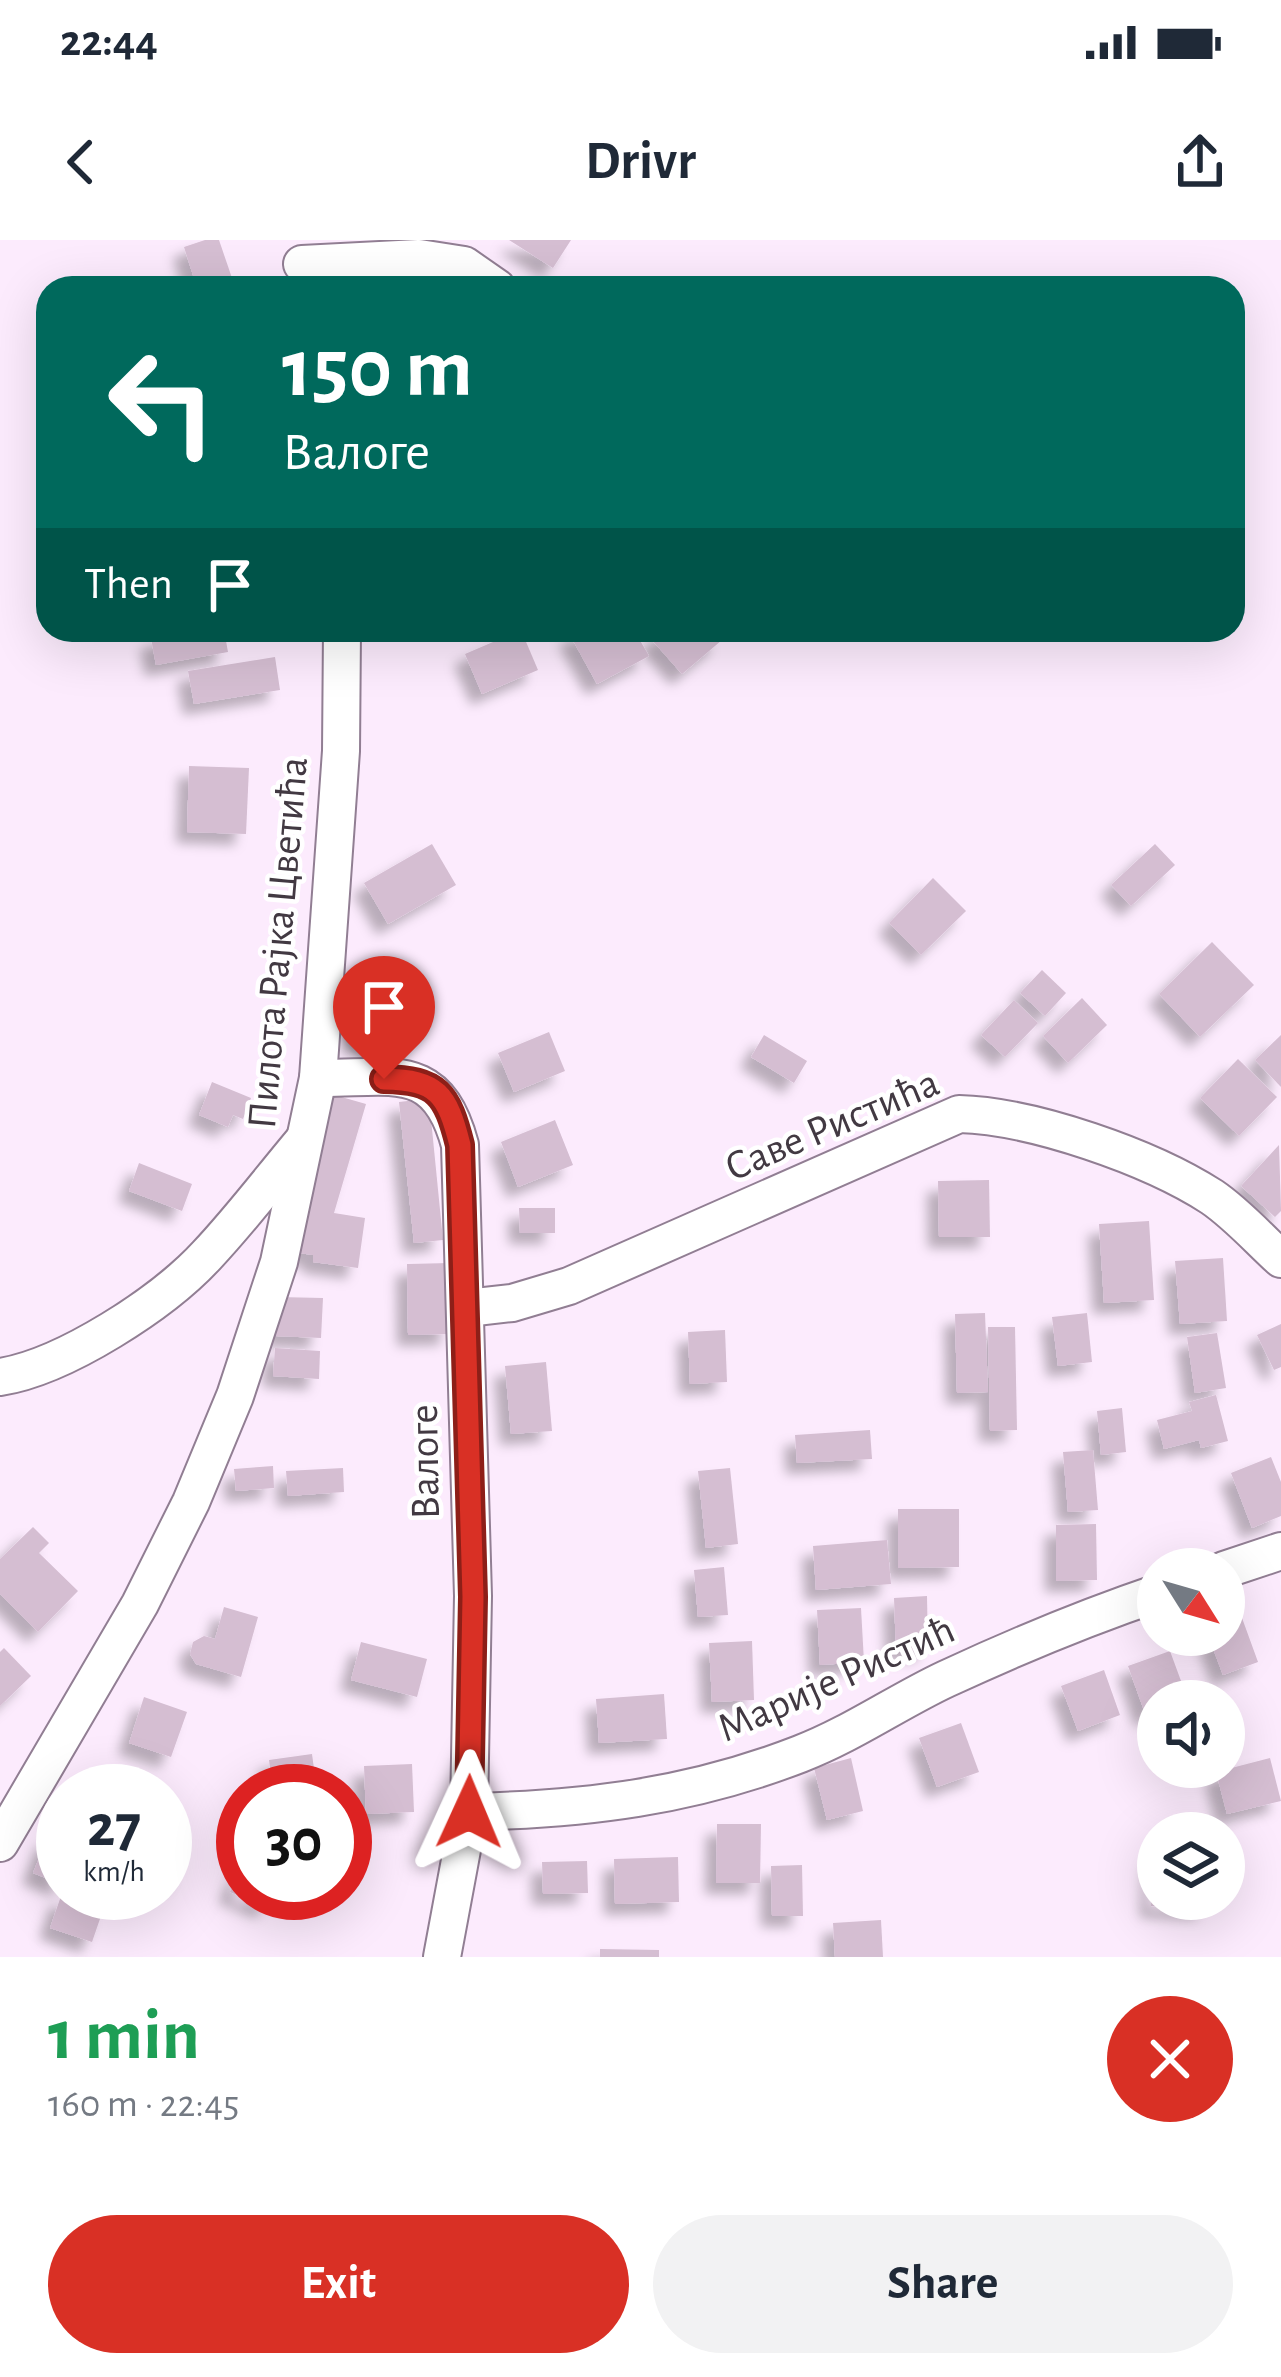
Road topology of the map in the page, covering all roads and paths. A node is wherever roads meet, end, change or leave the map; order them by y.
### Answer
1 (302, 264) edge
2 (479, 276) edge
3 (342, 642) edge
4 (317, 1078) junction
5 (309, 1133) junction
6 (204, 1259) junction
7 (1281, 1259) edge
8 (279, 1262) junction
9 (467, 1309) junction
10 (0, 1376) edge
11 (1281, 1551) edge
12 (1245, 1563) edge
13 (1137, 1602) edge
14 (469, 1812) junction
15 (0, 1843) edge
16 (442, 1957) edge

1 - 2 street
3 - 4 street, Пилота Рајка Цветића
4 - 5 street, Пилота Рајка Цветића
4 - 9 street, Валоге
5 - 6 street
5 - 8 street, Пилота Рајка Цветића
6 - 8 street
6 - 10 street
7 - 9 street, Саве Ристића
8 - 15 street, Пилота Рајка Цветића
9 - 14 street, Валоге
11 - 12 street
13 - 14 street, Марије Ристић
14 - 16 street, Валоге

